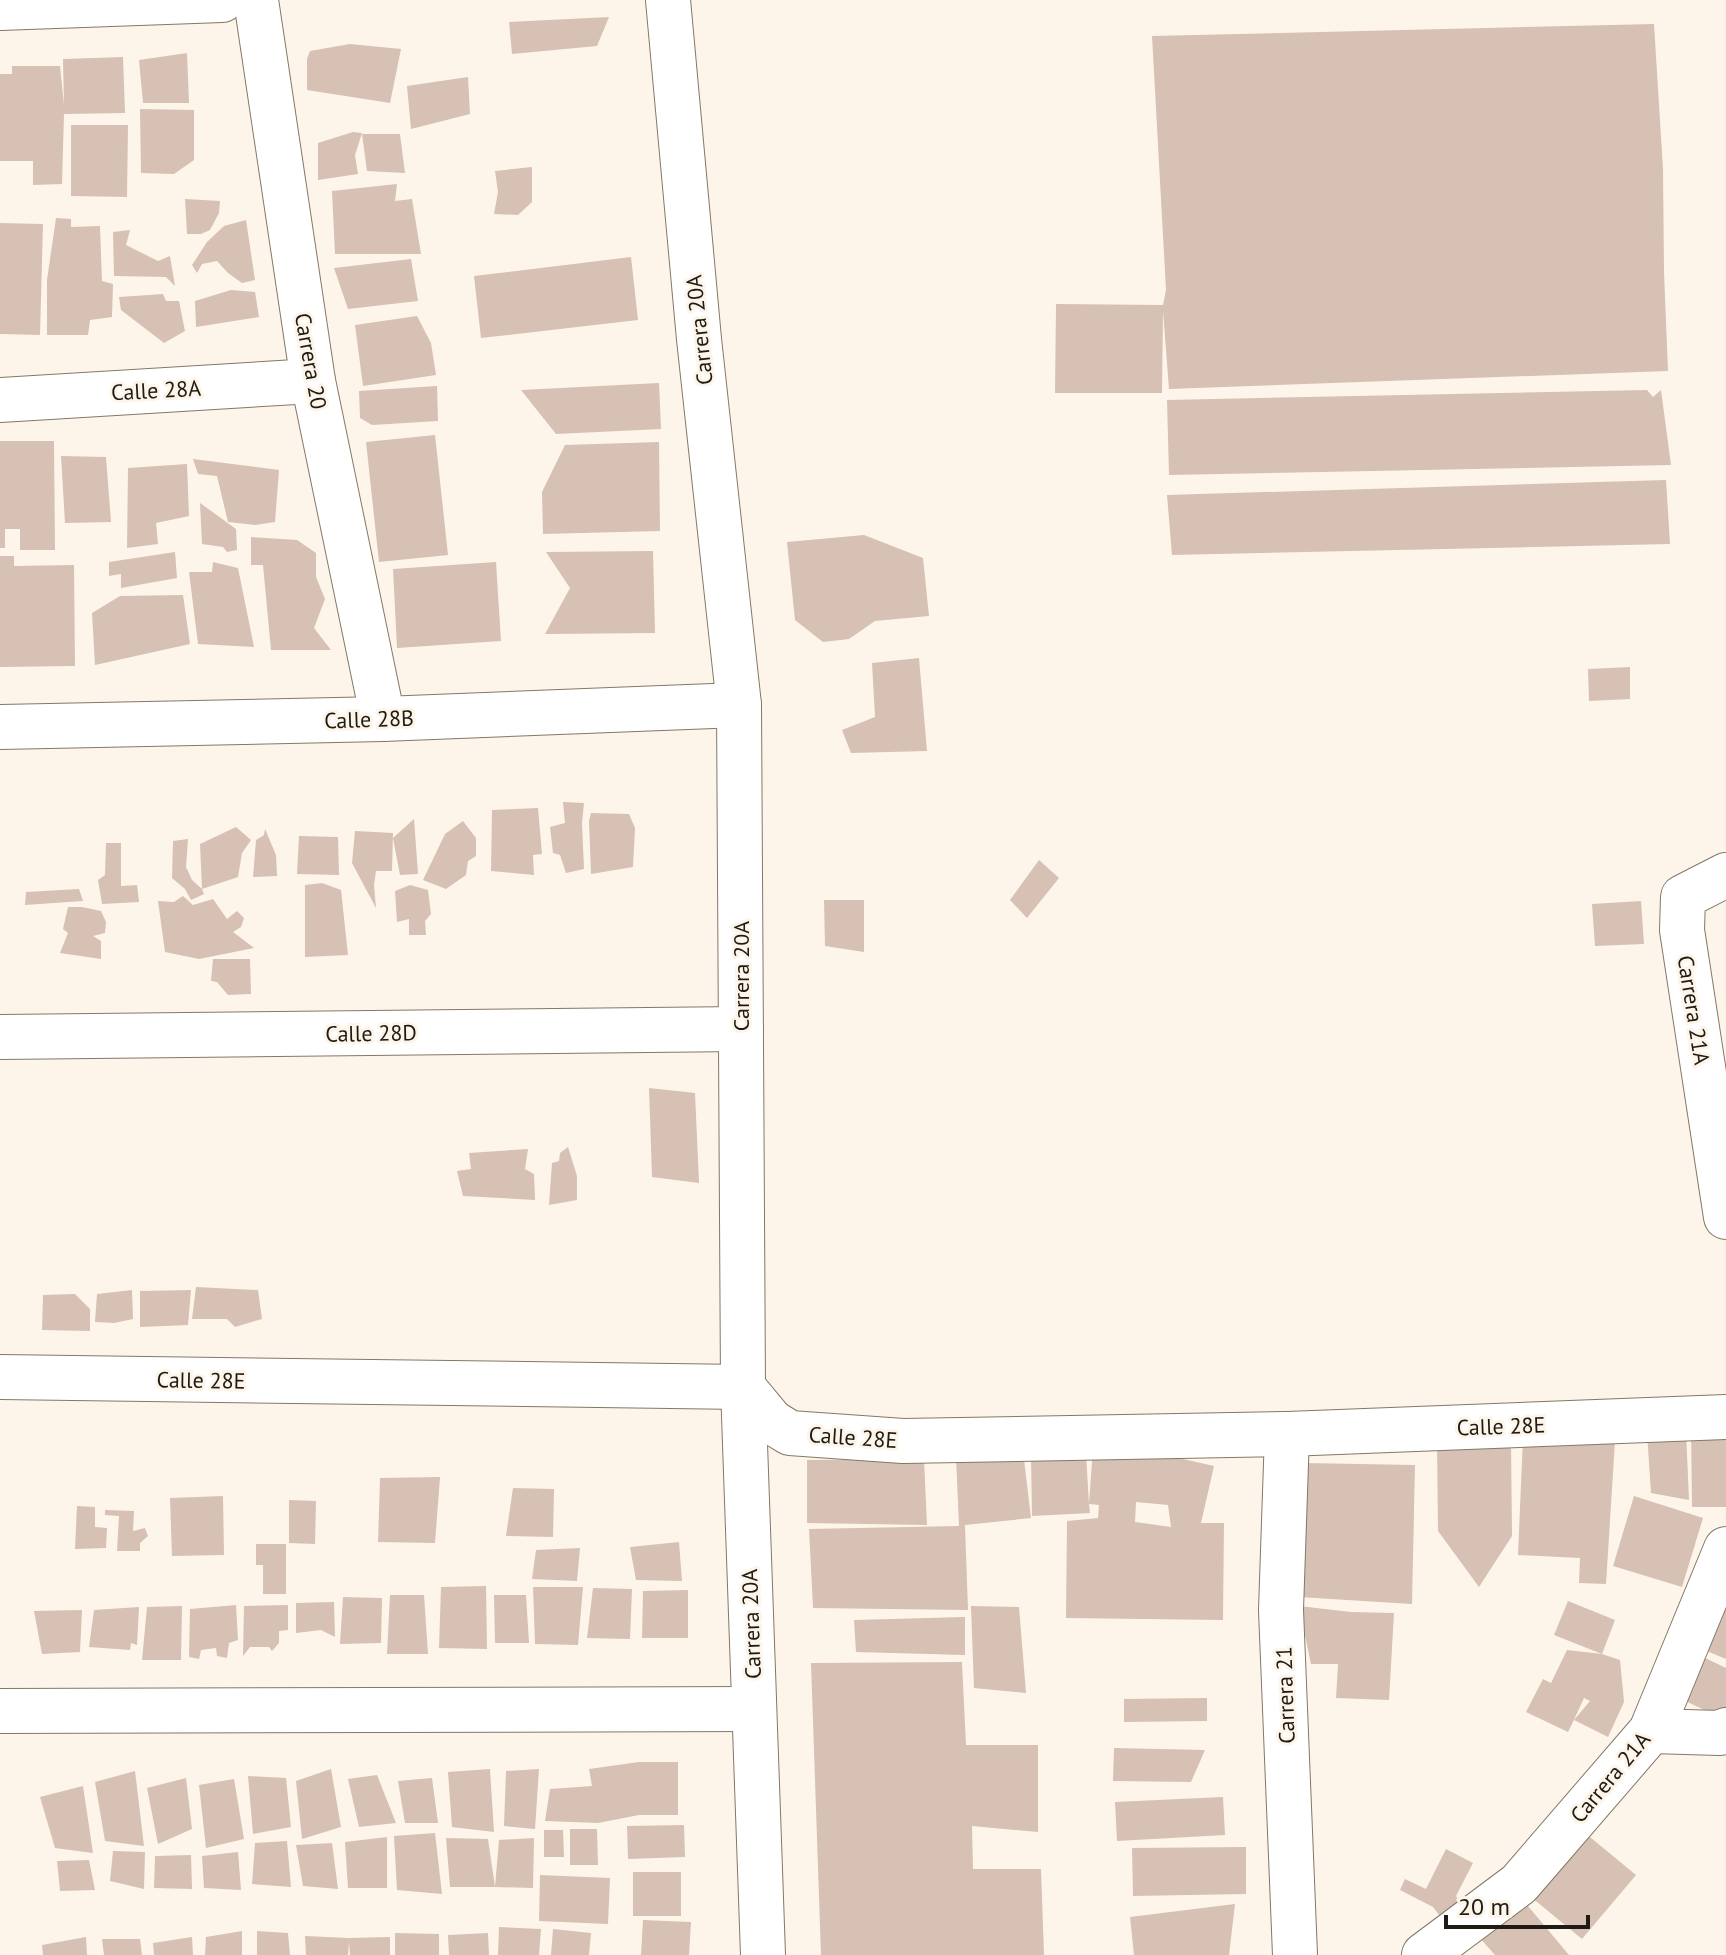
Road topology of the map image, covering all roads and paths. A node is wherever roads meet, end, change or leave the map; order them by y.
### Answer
1 (222, 0) edge
2 (256, 0) edge
3 (668, 0) edge
4 (0, 8) edge
5 (313, 381) junction
6 (0, 400) edge
7 (739, 705) junction
8 (383, 719) junction
9 (0, 727) edge
10 (1726, 875) edge
11 (741, 1029) junction
12 (0, 1037) edge
13 (1726, 1217) edge
14 (0, 1377) edge
15 (743, 1387) junction
16 (1726, 1417) edge
17 (1287, 1434) junction
18 (1726, 1549) edge
19 (754, 1709) junction
20 (0, 1711) edge
21 (1726, 1730) edge
22 (1651, 1731) junction
23 (763, 1955) edge
24 (1295, 1955) edge
25 (1424, 1955) edge

1 - 4 street
2 - 5 street, Carrera 20
3 - 7 street, Carrera 20A
5 - 6 street, Calle 28A
5 - 8 street, Carrera 20
7 - 8 street, Calle 28B
7 - 11 street, Carrera 20A
8 - 9 street, Calle 28B
10 - 13 street, Carrera 21A
11 - 12 street, Calle 28D
11 - 15 street, Carrera 20A
14 - 15 street, Calle 28E
15 - 17 street, Calle 28E
15 - 19 street, Carrera 20A
16 - 17 street, Calle 28E
17 - 24 street, Carrera 21
18 - 22 street, Carrera 21A
19 - 20 street
19 - 23 street, Carrera 20A
21 - 22 street
22 - 25 street, Carrera 21A

